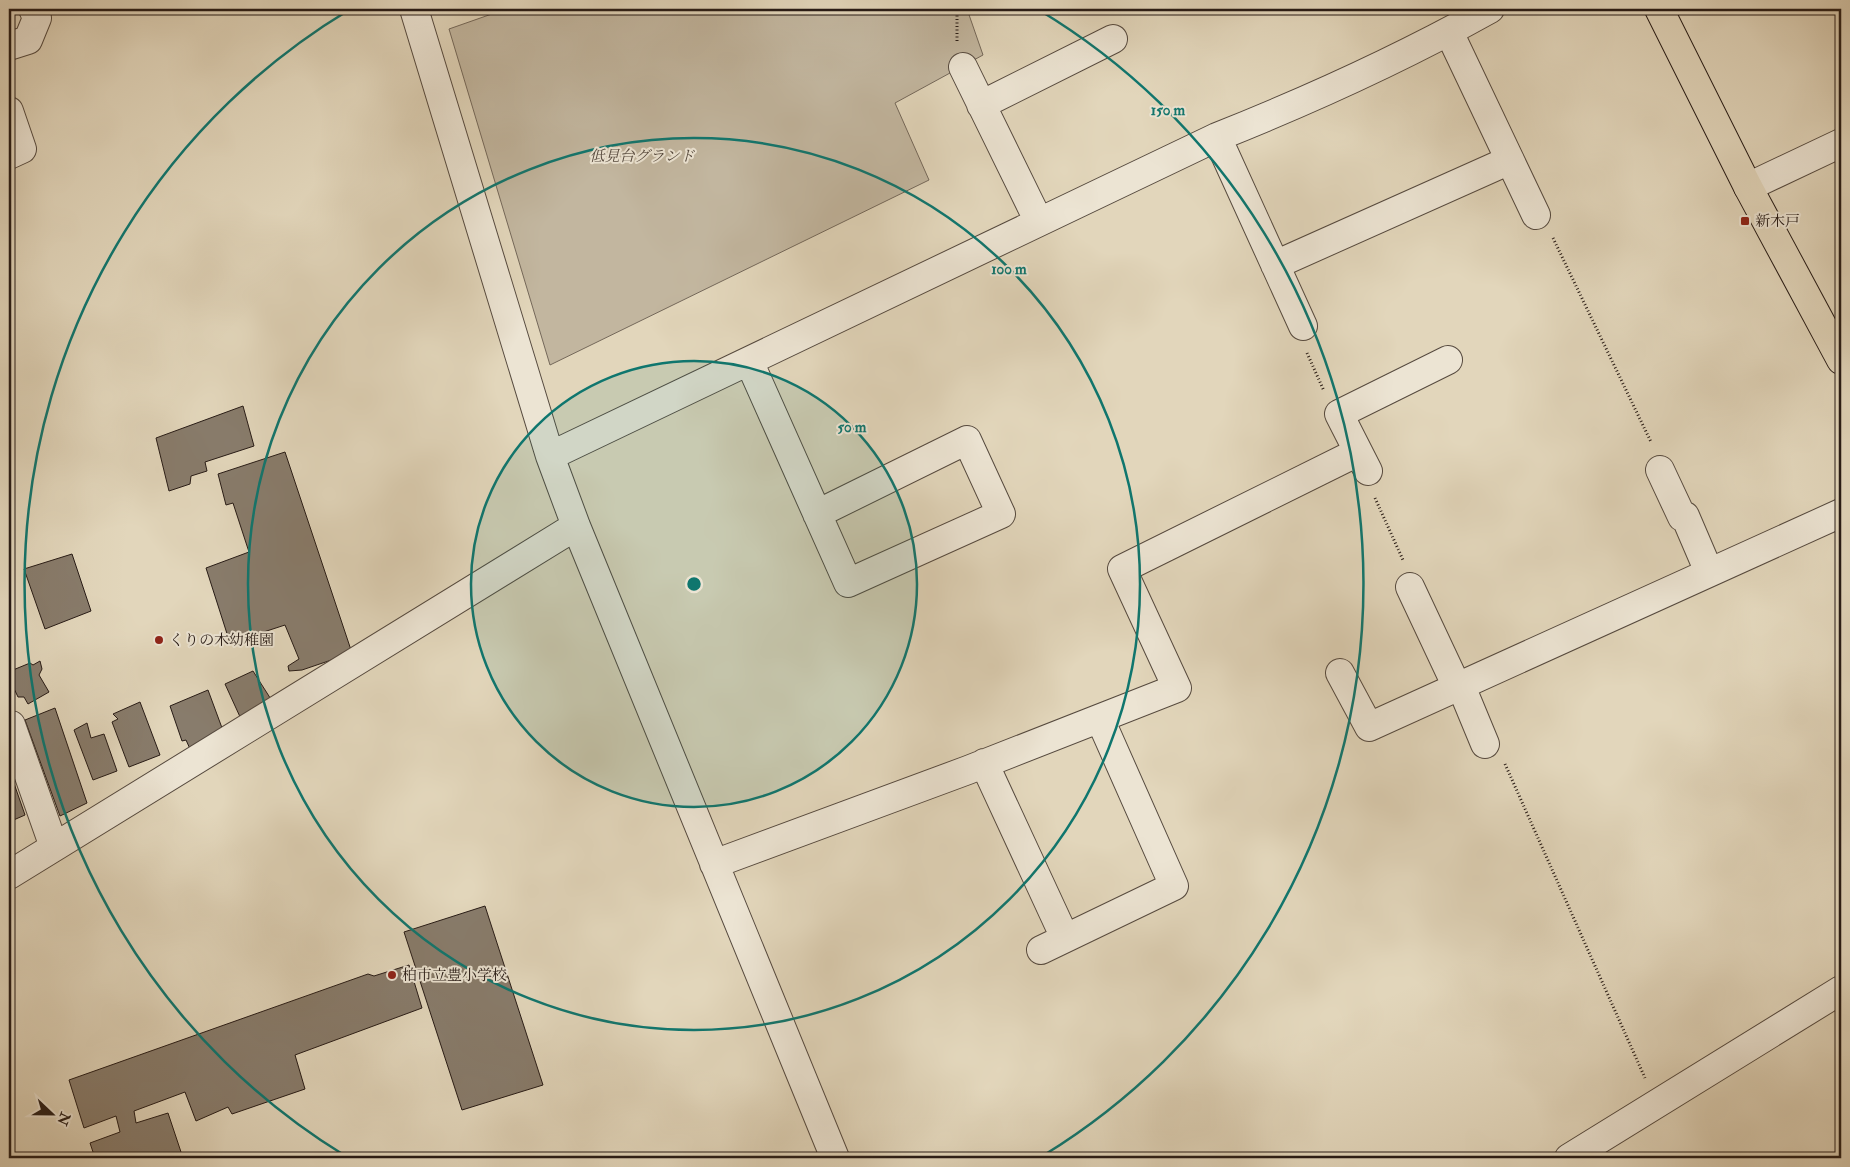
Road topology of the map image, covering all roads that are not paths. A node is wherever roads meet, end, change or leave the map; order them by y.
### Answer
1 (33, 9) edge
2 (414, 9) edge
3 (1490, 9) edge
4 (1659, 9) edge
5 (1449, 32) junction
6 (1113, 39) dead end
7 (9, 46) edge
8 (963, 67) dead end
9 (981, 105) junction
10 (9, 111) edge
11 (1216, 137) junction
12 (1841, 144) edge
13 (9, 155) edge
14 (1510, 160) junction
15 (1748, 187) junction
16 (1536, 215) road end
17 (1039, 222) junction
18 (1275, 265) junction
19 (1303, 326) road end
20 (1448, 360) dead end
21 (1841, 360) edge
22 (749, 361) junction
23 (550, 456) junction
24 (1660, 470) road end
25 (1841, 513) edge
26 (817, 514) junction
27 (576, 526) junction
28 (1709, 572) junction
29 (1410, 587) road end
30 (1340, 673) dead end
31 (1459, 687) junction
32 (1100, 719) junction
33 (11, 725) dead end
34 (1485, 744) road end
35 (976, 766) junction
36 (54, 847) junction
37 (714, 864) junction
38 (9, 875) edge
39 (1065, 938) junction
40 (1041, 950) dead end
41 (1841, 990) edge
42 (835, 1158) edge
43 (1569, 1158) edge

1 - 7 street
2 - 23 street
3 - 5 street
4 - 15 main road
5 - 11 street
5 - 14 street
6 - 9 street
8 - 9 street
9 - 17 street
10 - 13 street
11 - 17 street
11 - 18 street
12 - 15 street
14 - 16 street
14 - 18 street
15 - 21 main road
17 - 22 street
18 - 19 street
20 - 32 street
22 - 23 street
22 - 26 street
23 - 27 street
24 - 28 street
25 - 28 street
26 - 26 street
27 - 36 street
27 - 37 street
28 - 31 street
29 - 31 street
30 - 31 street
31 - 34 street
32 - 35 street
32 - 39 street
33 - 36 street
35 - 37 street
35 - 39 street
36 - 38 street
37 - 42 street
39 - 40 street
41 - 43 street

